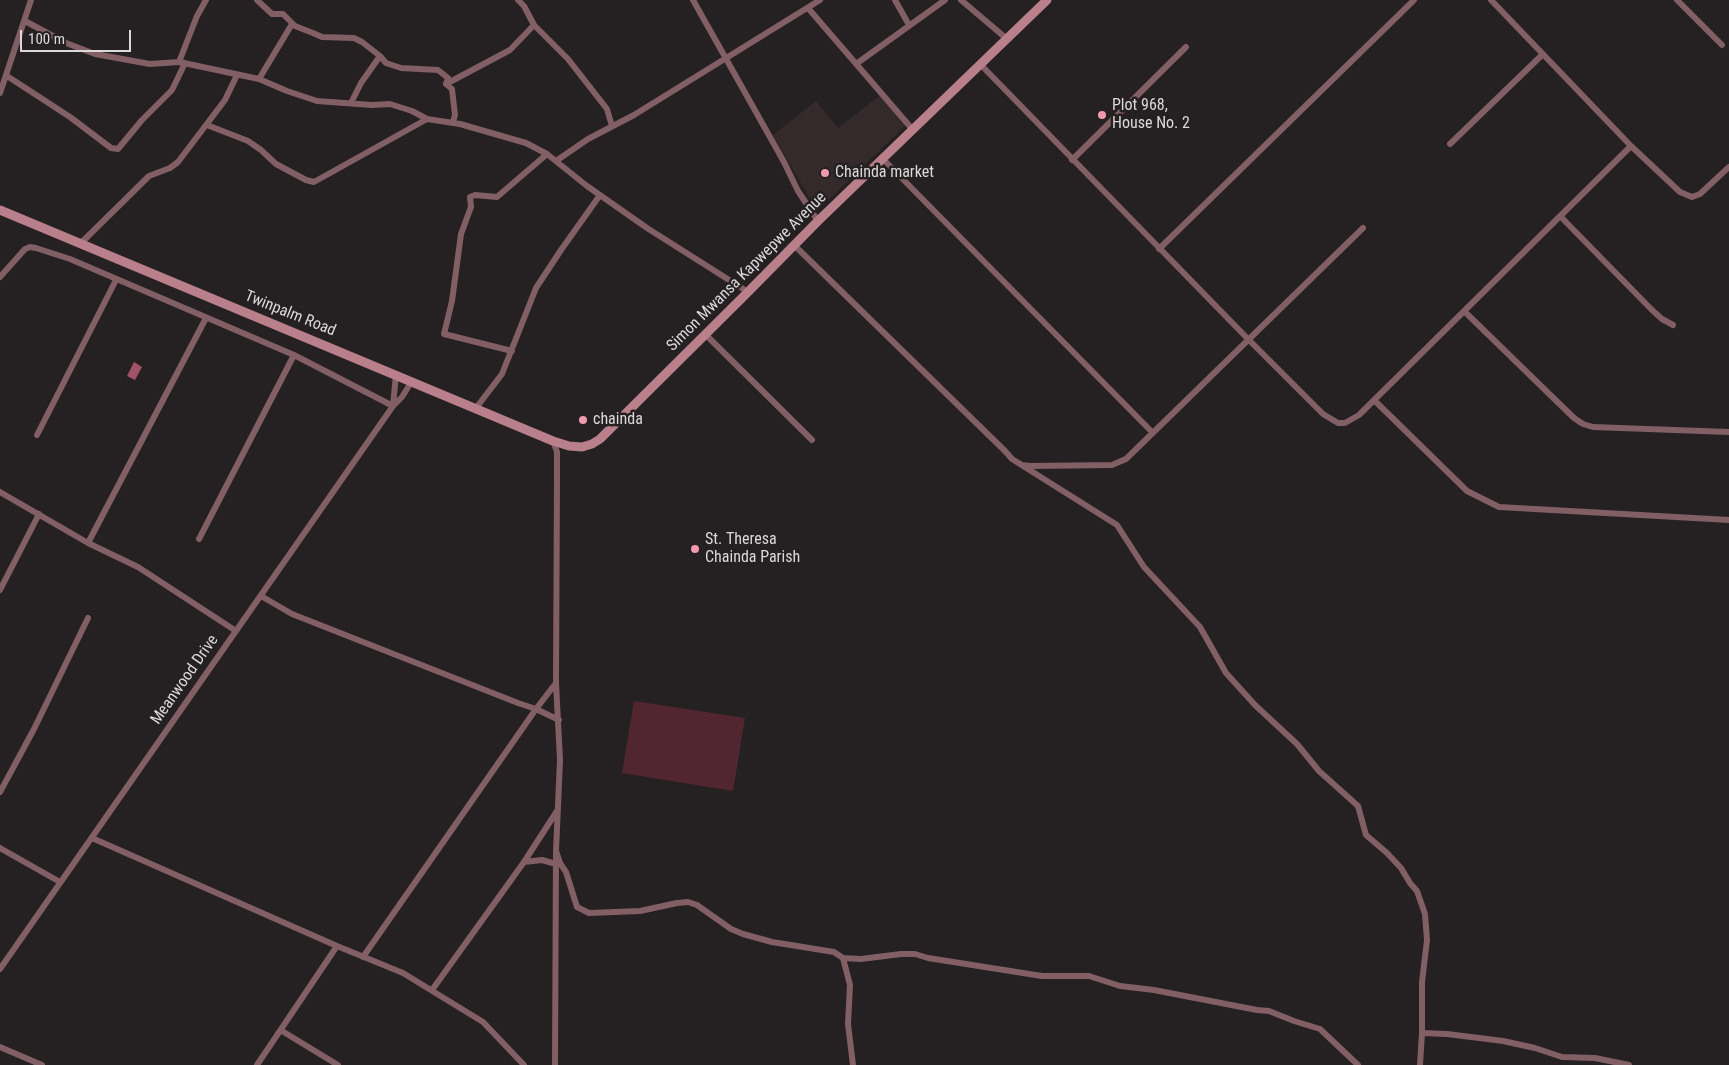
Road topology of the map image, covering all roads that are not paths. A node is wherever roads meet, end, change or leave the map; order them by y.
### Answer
1 (31, 0) edge
2 (206, 0) edge
3 (257, 0) edge
4 (518, 0) edge
5 (693, 0) edge
6 (820, 0) edge
7 (895, 0) edge
8 (945, 0) edge
9 (960, 0) edge
10 (1047, 0) edge
11 (1414, 0) edge
12 (1677, 0) edge
13 (1495, 1) edge
14 (808, 8) junction
15 (25, 21) junction
16 (292, 24) junction
17 (534, 25) junction
18 (910, 25) junction
19 (1007, 39) junction
20 (1722, 45) dead end
21 (1186, 47) dead end
22 (1543, 54) junction
23 (380, 56) junction
24 (726, 59) junction
25 (182, 63) junction
26 (856, 64) junction
27 (981, 65) junction
28 (237, 75) junction
29 (6, 76) junction
30 (259, 79) junction
31 (446, 84) junction
32 (0, 93) edge
33 (351, 103) junction
34 (427, 119) junction
35 (454, 122) junction
36 (207, 125) junction
37 (612, 126) junction
38 (913, 130) junction
39 (1450, 144) dead end
40 (1631, 146) junction
41 (547, 154) junction
42 (883, 159) junction
43 (1072, 160) junction
44 (556, 161) junction
45 (1729, 167) edge
46 (600, 195) junction
47 (0, 210) edge
48 (1561, 217) junction
49 (818, 221) junction
50 (1363, 228) dead end
51 (81, 243) junction
52 (794, 245) junction
53 (1159, 249) junction
54 (0, 277) edge
55 (116, 280) junction
56 (748, 292) junction
57 (1465, 312) junction
58 (206, 318) junction
59 (1673, 325) dead end
60 (705, 334) junction
61 (1248, 339) junction
62 (512, 351) junction
63 (294, 355) junction
64 (396, 374) junction
65 (412, 381) junction
66 (1374, 400) junction
67 (392, 406) junction
68 (476, 408) junction
69 (1152, 432) junction
70 (1729, 432) edge
71 (37, 435) dead end
72 (812, 440) dead end
73 (554, 441) junction
74 (569, 446) joint
75 (1012, 459) junction
76 (0, 492) edge
77 (39, 514) junction
78 (1729, 520) edge
79 (198, 539) dead end
80 (88, 543) junction
81 (0, 590) edge
82 (261, 596) junction
83 (88, 618) dead end
84 (236, 631) junction
85 (556, 683) junction
86 (536, 709) junction
87 (559, 720) junction
88 (0, 792) edge
89 (557, 810) junction
90 (92, 838) junction
91 (0, 848) edge
92 (556, 851) junction
93 (524, 862) junction
94 (556, 864) junction
95 (60, 882) junction
96 (337, 946) junction
97 (363, 957) junction
98 (842, 958) junction
99 (0, 969) edge
100 (432, 990) junction
101 (282, 1030) junction
102 (1422, 1033) junction
103 (0, 1046) edge
104 (42, 1065) edge
105 (257, 1065) edge
106 (338, 1065) edge
107 (524, 1065) edge
108 (555, 1065) edge
109 (853, 1065) edge
110 (1358, 1065) edge
111 (1420, 1065) edge
112 (1628, 1065) edge

1 - 15 street
2 - 25 street
3 - 16 street
4 - 17 street
5 - 24 street
6 - 14 street
7 - 18 street
8 - 18 street
9 - 19 street
10 - 19 main road, Simon Mwansa Kapwepwe Avenue
11 - 53 street
12 - 20 street
13 - 22 street
14 - 24 street
14 - 26 street
15 - 25 street
15 - 29 street
16 - 23 street
16 - 30 street
17 - 31 street
17 - 37 street
18 - 26 street
19 - 27 main road, Simon Mwansa Kapwepwe Avenue
21 - 43 street
22 - 39 street
22 - 40 street
23 - 31 street
23 - 33 street
24 - 37 street
24 - 49 street
25 - 28 street
25 - 29 street
26 - 38 street
27 - 38 main road, Simon Mwansa Kapwepwe Avenue
27 - 43 street
28 - 30 street
28 - 36 street
29 - 32 street
30 - 33 street
31 - 35 street
33 - 34 street
34 - 35 street
34 - 36 street
35 - 41 street
36 - 51 street
37 - 44 street
38 - 42 main road, Simon Mwansa Kapwepwe Avenue
40 - 45 street
40 - 48 street
41 - 44 street
41 - 62 street
42 - 49 main road, Simon Mwansa Kapwepwe Avenue
42 - 69 street
43 - 53 street
44 - 46 street
46 - 56 street
46 - 62 street
47 - 51 main road, Twinpalm Road
48 - 57 street
48 - 59 street
49 - 52 main road, Simon Mwansa Kapwepwe Avenue
50 - 61 street
51 - 64 main road, Twinpalm Road
52 - 56 main road, Simon Mwansa Kapwepwe Avenue
52 - 75 street
53 - 61 street
54 - 55 street
55 - 58 street
55 - 71 street
56 - 60 main road, Simon Mwansa Kapwepwe Avenue
57 - 66 street
57 - 70 street
58 - 63 street
58 - 80 street
60 - 72 street
60 - 74 main road, Simon Mwansa Kapwepwe Avenue
61 - 66 street
61 - 69 street
62 - 68 street
63 - 67 street
63 - 79 street
64 - 65 main road, Twinpalm Road
64 - 67 street
65 - 67 street, Meanwood Drive
65 - 68 main road, Twinpalm Road
66 - 78 street
67 - 82 street, Meanwood Drive
68 - 73 main road, Twinpalm Road
69 - 75 street
73 - 74 main road, Twinpalm Road
73 - 85 street
75 - 102 street
76 - 77 street
77 - 80 street
77 - 81 street
80 - 84 street
82 - 84 street, Meanwood Drive
82 - 86 street
83 - 88 street
84 - 90 street, Meanwood Drive
85 - 86 street
85 - 87 street
86 - 87 street
86 - 97 street
87 - 89 street
89 - 92 street
89 - 93 street
90 - 95 street, Meanwood Drive
90 - 96 street
91 - 95 street
92 - 94 street
92 - 98 street
93 - 94 street
93 - 100 street
94 - 108 street
95 - 99 street, Meanwood Drive
96 - 97 street
96 - 101 street
97 - 100 street
98 - 109 street
98 - 110 street
100 - 107 street
101 - 105 street
101 - 106 street
102 - 111 street
102 - 112 street
103 - 104 street

